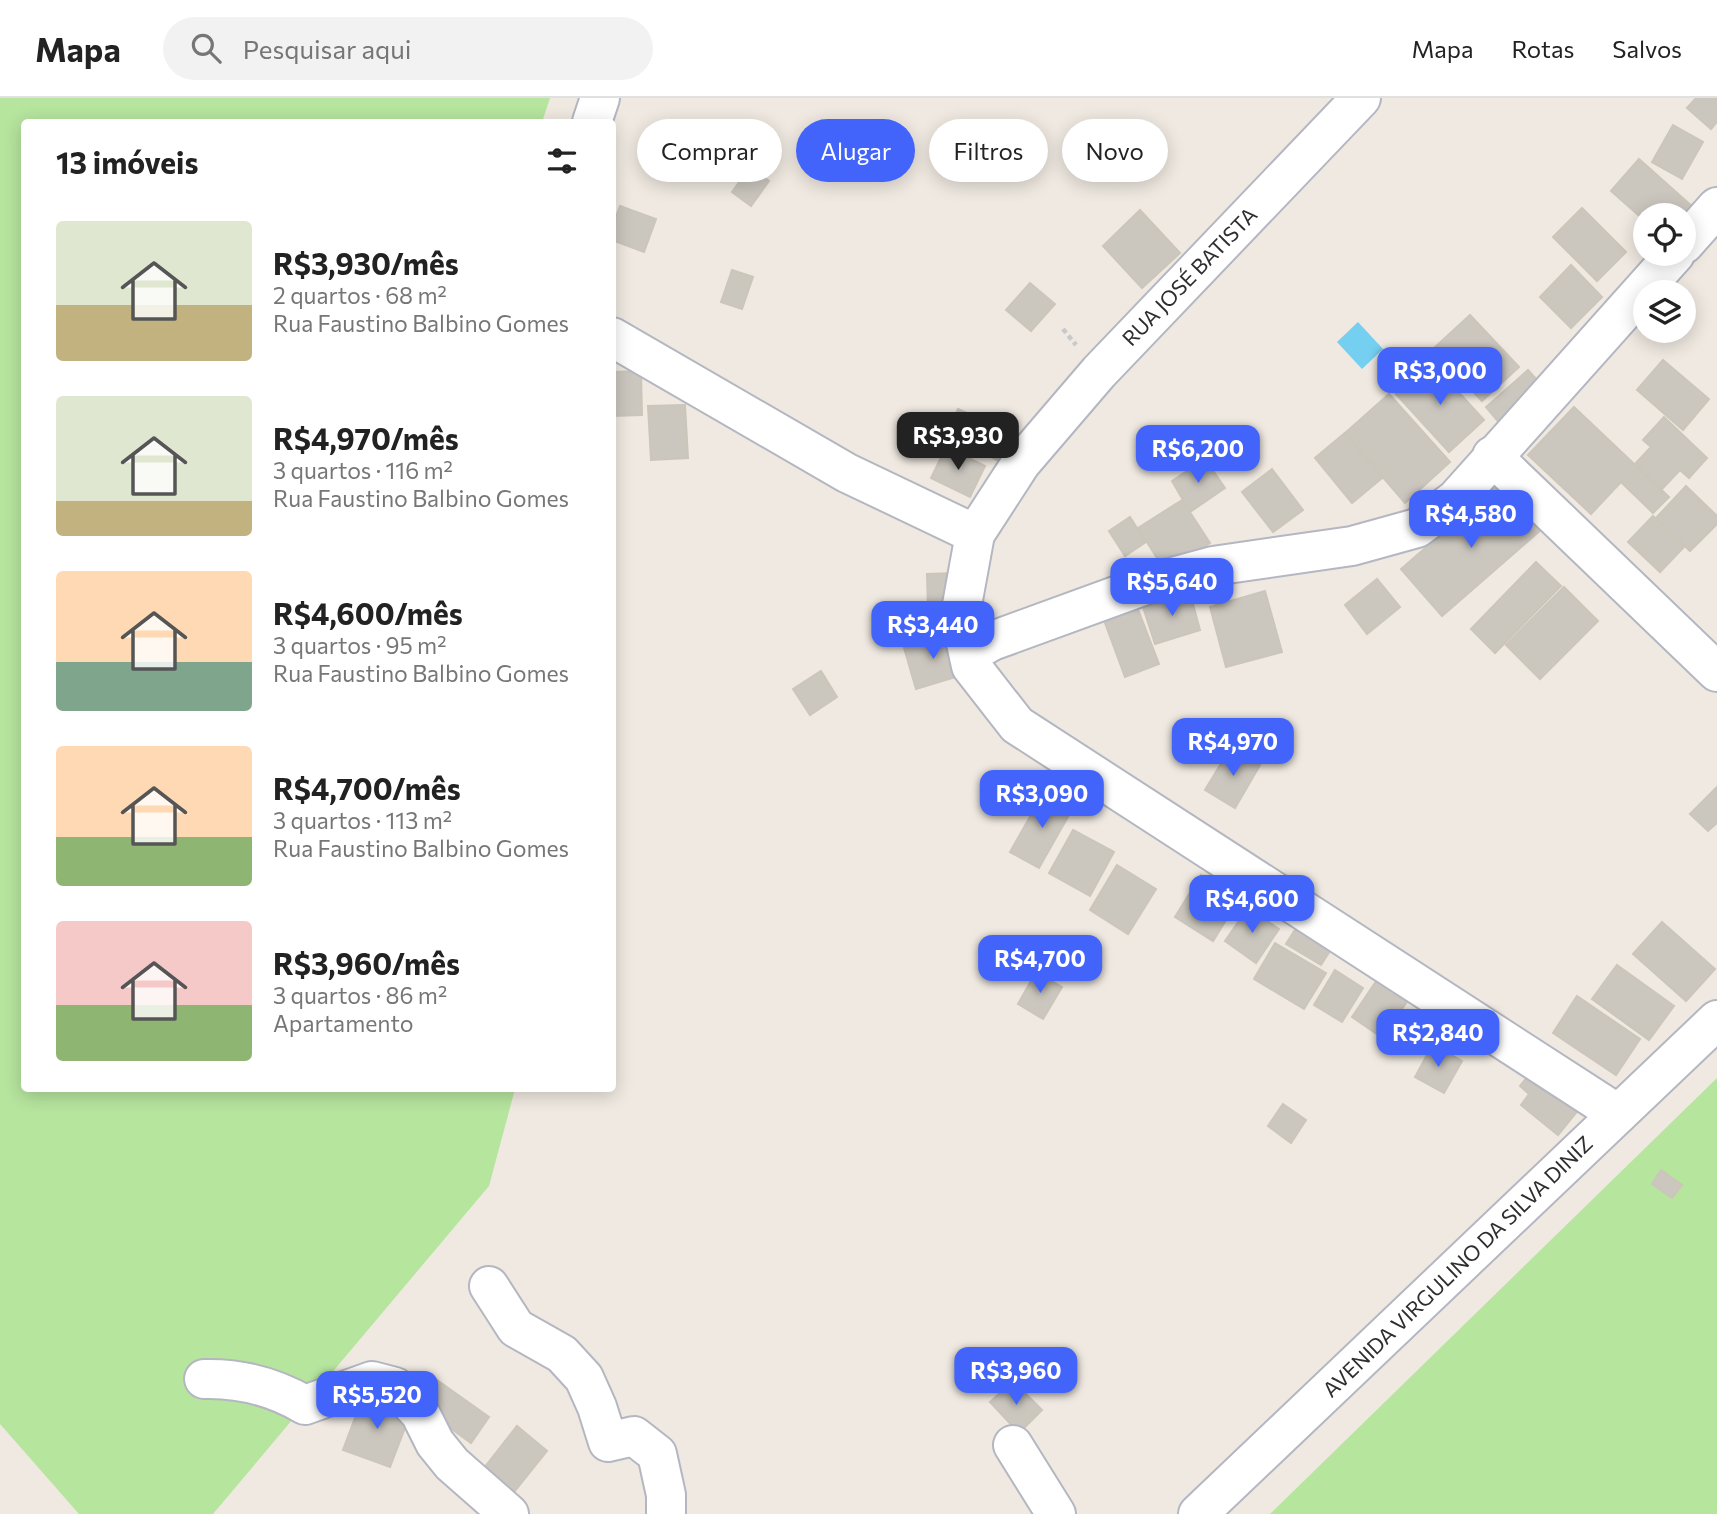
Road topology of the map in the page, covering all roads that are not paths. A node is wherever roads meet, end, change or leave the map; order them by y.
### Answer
1 (600, 98) edge
2 (1361, 98) edge
3 (593, 119) edge
4 (1717, 207) edge
5 (1696, 231) edge
6 (1664, 266) edge
7 (616, 339) edge
8 (1492, 456) junction
9 (975, 534) junction
10 (969, 654) junction
11 (1717, 672) edge
12 (1717, 1020) edge
13 (1618, 1114) junction
14 (489, 1286) dead end
15 (204, 1379) dead end
16 (1013, 1445) dead end
17 (509, 1514) edge
18 (666, 1514) edge
19 (1056, 1514) edge
20 (1198, 1514) edge

1 - 3 street
2 - 9 street, RUA JOSÉ BATISTA
4 - 5 street
6 - 8 street
7 - 9 street
8 - 10 street
8 - 11 street
9 - 10 street
10 - 13 street
12 - 13 street, AVENIDA VIRGULINO DA SILVA DINIZ
13 - 20 street, AVENIDA VIRGULINO DA SILVA DINIZ
14 - 18 street
15 - 17 street
16 - 19 street

